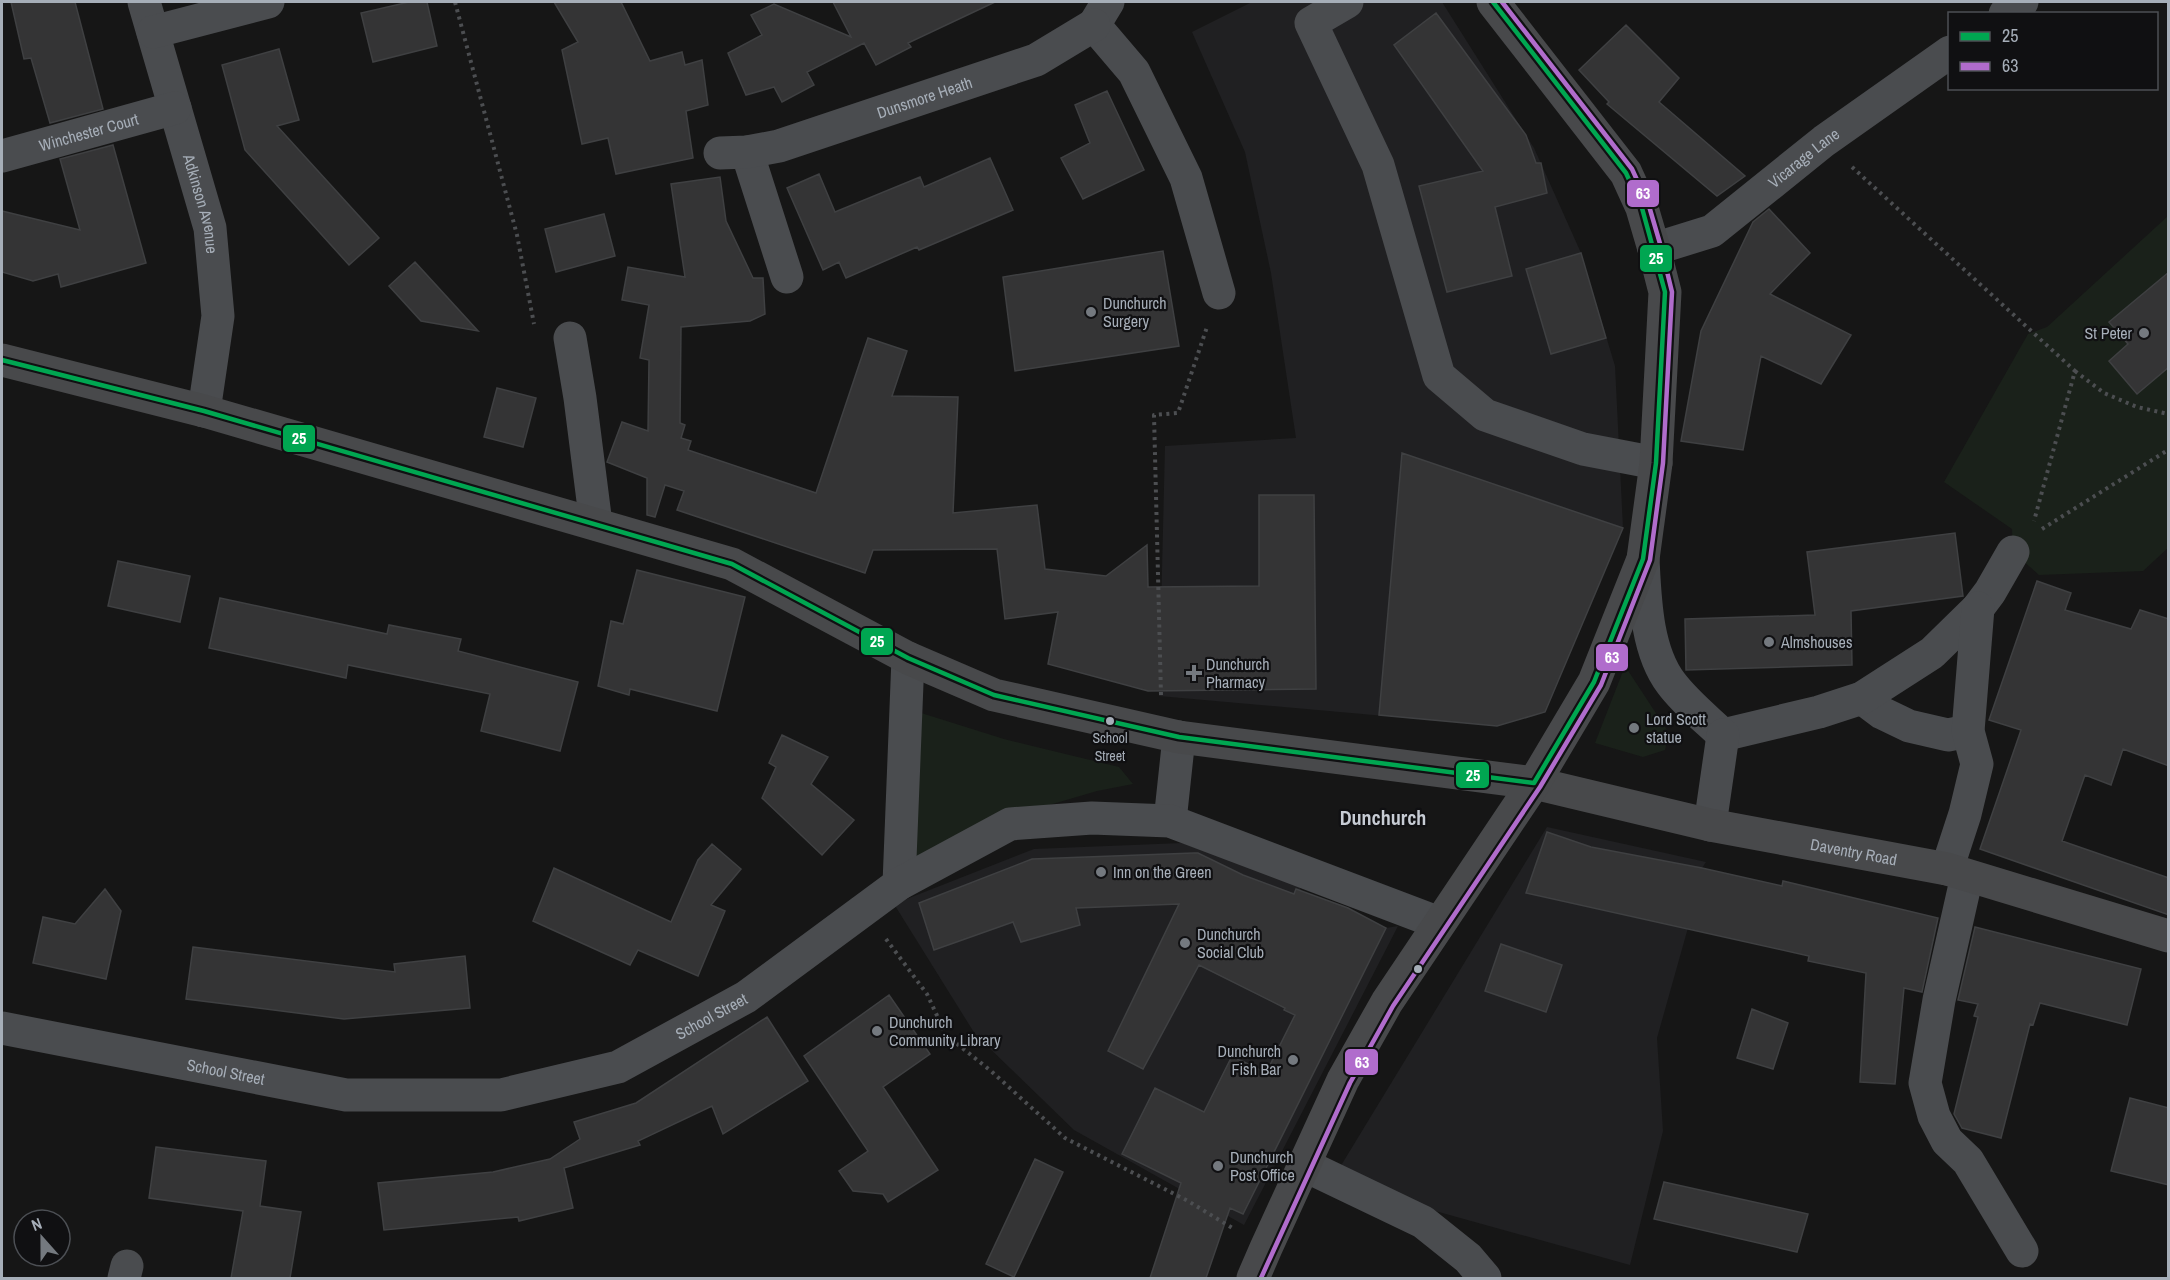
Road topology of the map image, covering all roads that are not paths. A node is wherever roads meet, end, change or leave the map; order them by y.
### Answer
1 (267, 2) edge
2 (1347, 2) edge
3 (1494, 2) edge
4 (2022, 2) edge
5 (2008, 12) edge
6 (1101, 13) edge
7 (148, 17) edge
8 (1948, 53) edge
9 (175, 108) junction
10 (2, 156) edge
11 (1654, 249) junction
12 (787, 277) dead end
13 (1219, 293) road end
14 (570, 338) dead end
15 (2, 360) edge
16 (204, 411) junction
17 (1656, 463) junction
18 (596, 524) junction
19 (2021, 545) road end
20 (1644, 559) junction
21 (1978, 608) junction
22 (908, 658) junction
23 (1862, 698) junction
24 (1968, 730) junction
25 (1723, 735) junction
26 (1171, 736) junction
27 (1534, 783) junction
28 (1170, 821) junction
29 (1710, 825) junction
30 (1957, 873) junction
31 (899, 884) junction
32 (1439, 923) junction
33 (2169, 936) edge
34 (2, 1028) edge
35 (1304, 1166) junction
36 (2022, 1251) dead end
37 (1253, 1278) edge
38 (1485, 1278) edge

1 - 7 street
2 - 17 street
3 - 11 main road
4 - 5 street
6 - 12 street, Dunsmore Heath
6 - 13 street, Dunsmore Heath
7 - 9 street, Adkinson Avenue
8 - 11 street, Vicarage Lane
9 - 10 street, Winchester Court
9 - 16 street, Adkinson Avenue
11 - 17 main road
14 - 18 street
15 - 16 main road, Daventry Road
16 - 18 main road, Daventry Road
17 - 20 main road
18 - 22 main road, Daventry Road
19 - 21 street
20 - 25 street
20 - 27 main road
21 - 23 street
21 - 24 street
22 - 26 main road, Daventry Road
22 - 31 street
23 - 24 street
23 - 25 street
24 - 30 street
25 - 29 street
26 - 27 main road, Daventry Road
26 - 28 street
27 - 29 main road, Daventry Road
27 - 32 main road
28 - 31 street, School Street
28 - 32 street, School Street
29 - 30 main road, Daventry Road
30 - 33 main road, Daventry Road
30 - 36 street
31 - 34 street, School Street
32 - 35 main road
35 - 37 main road
35 - 38 street

